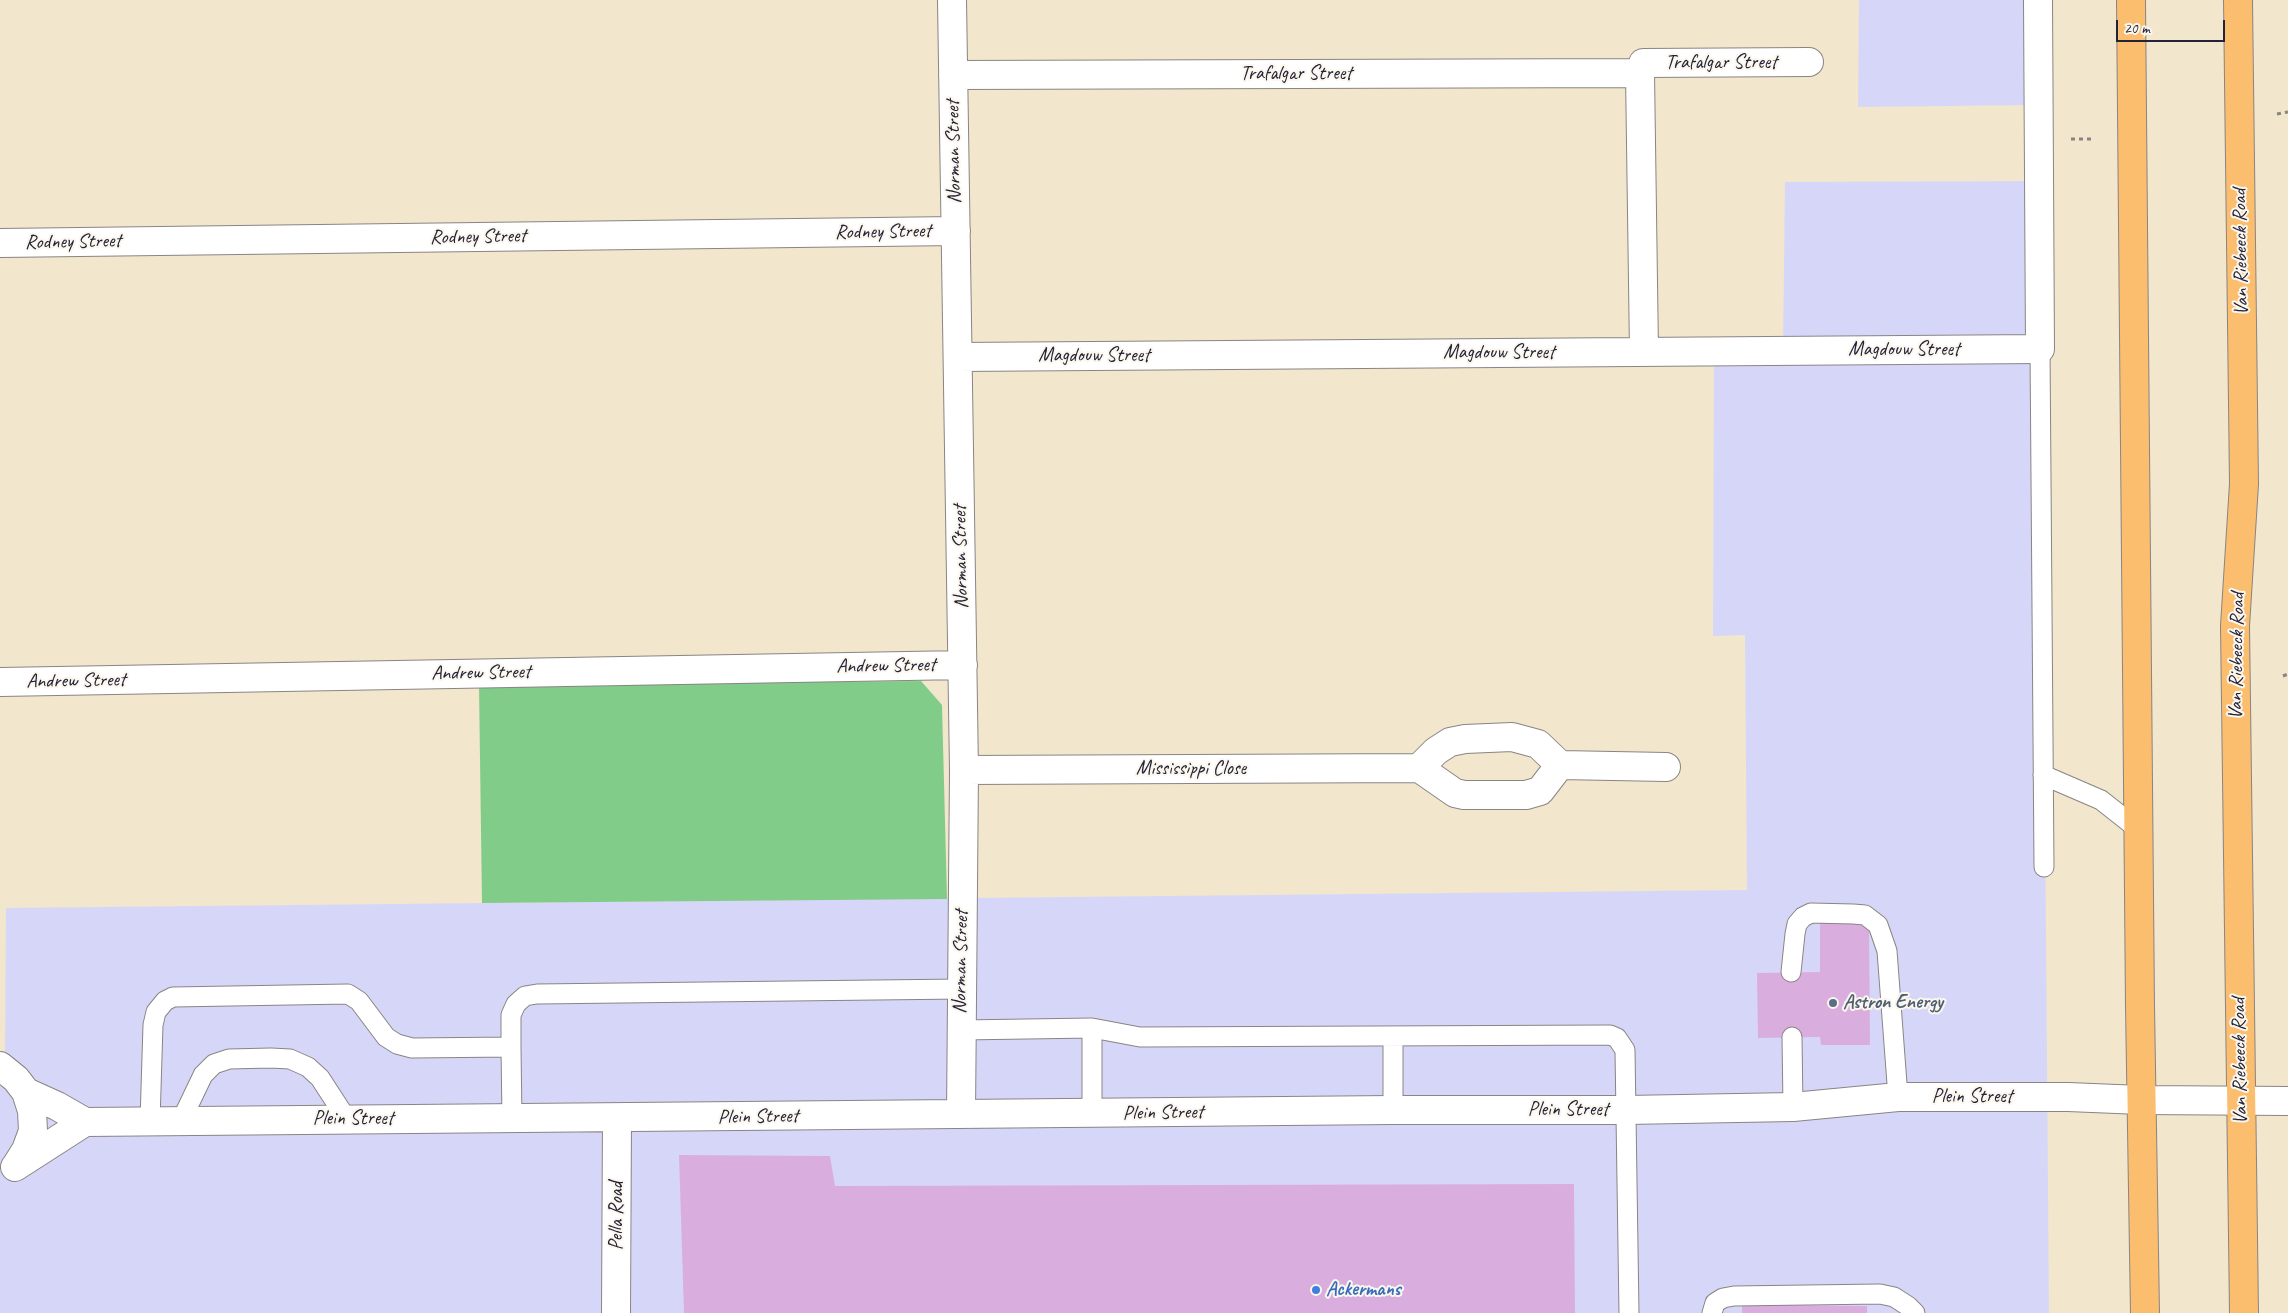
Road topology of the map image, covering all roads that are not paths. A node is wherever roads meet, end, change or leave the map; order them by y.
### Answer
1 (952, 0) edge
2 (2038, 0) edge
3 (2131, 0) edge
4 (2238, 0) edge
5 (1809, 62) dead end
6 (1640, 73) junction
7 (953, 75) junction
8 (956, 232) junction
9 (0, 243) edge
10 (2040, 349) junction
11 (1644, 352) junction
12 (958, 357) junction
13 (963, 665) junction
14 (0, 682) edge
15 (1560, 765) junction
16 (1666, 767) dead end
17 (1419, 768) junction
18 (964, 770) junction
19 (2043, 775) junction
20 (2139, 830) junction
21 (2044, 866) dead end
22 (1791, 972) dead end
23 (961, 988) junction
24 (1092, 1028) junction
25 (961, 1030) junction
26 (1393, 1036) junction
27 (1792, 1037) dead end
28 (511, 1047) junction
29 (0, 1049) edge
30 (14, 1079) edge
31 (1898, 1097) junction
32 (2141, 1100) junction
33 (2240, 1100) junction
34 (2288, 1100) edge
35 (1793, 1107) junction
36 (1393, 1110) junction
37 (1626, 1110) junction
38 (1092, 1113) junction
39 (961, 1114) junction
40 (346, 1118) junction
41 (617, 1118) junction
42 (512, 1120) junction
43 (150, 1121) junction
44 (181, 1121) junction
45 (85, 1122) junction
46 (8, 1172) edge
47 (616, 1313) edge
48 (1629, 1313) edge
49 (1712, 1313) edge
50 (1915, 1313) edge
51 (2145, 1313) edge
52 (2244, 1313) edge

1 - 7 street, Norman Street
2 - 10 street
3 - 20 main road
4 - 33 main road, Van Riebeeck Road
5 - 6 street, Trafalgar Street
6 - 7 street, Trafalgar Street
6 - 11 street, Trafalgar Street
7 - 8 street, Norman Street
8 - 9 street, Rodney Street
8 - 12 street, Norman Street
10 - 11 street, Magdouw Street
10 - 19 lane
11 - 12 street, Magdouw Street
12 - 13 street, Norman Street
13 - 14 street, Andrew Street
13 - 18 street, Norman Street
15 - 16 street
15 - 17 street
15 - 17 street
17 - 18 street, Mississippi Close
18 - 23 street, Norman Street
19 - 20 lane
19 - 21 lane
20 - 32 main road
22 - 31 lane
23 - 25 street, Norman Street
23 - 28 lane
24 - 25 lane
24 - 26 lane
24 - 38 lane
25 - 39 street, Norman Street
26 - 36 lane
26 - 37 lane
27 - 35 lane
28 - 42 lane
28 - 43 lane
29 - 30 street
30 - 45 street
30 - 46 street
31 - 32 street, Plein Street
31 - 35 street, Plein Street
32 - 33 street, Plein Street
32 - 51 main road
33 - 34 street, Plein Street
33 - 52 main road, Van Riebeeck Road
35 - 37 street, Plein Street
36 - 37 street, Plein Street
36 - 38 street, Plein Street
37 - 48 lane
38 - 39 street, Plein Street
39 - 41 street, Plein Street
40 - 42 street, Plein Street
40 - 44 street, Plein Street
40 - 44 lane
41 - 42 street, Plein Street
41 - 47 street, Pella Road
43 - 44 street, Plein Street
43 - 45 street, Plein Street
45 - 46 street
49 - 50 lane

